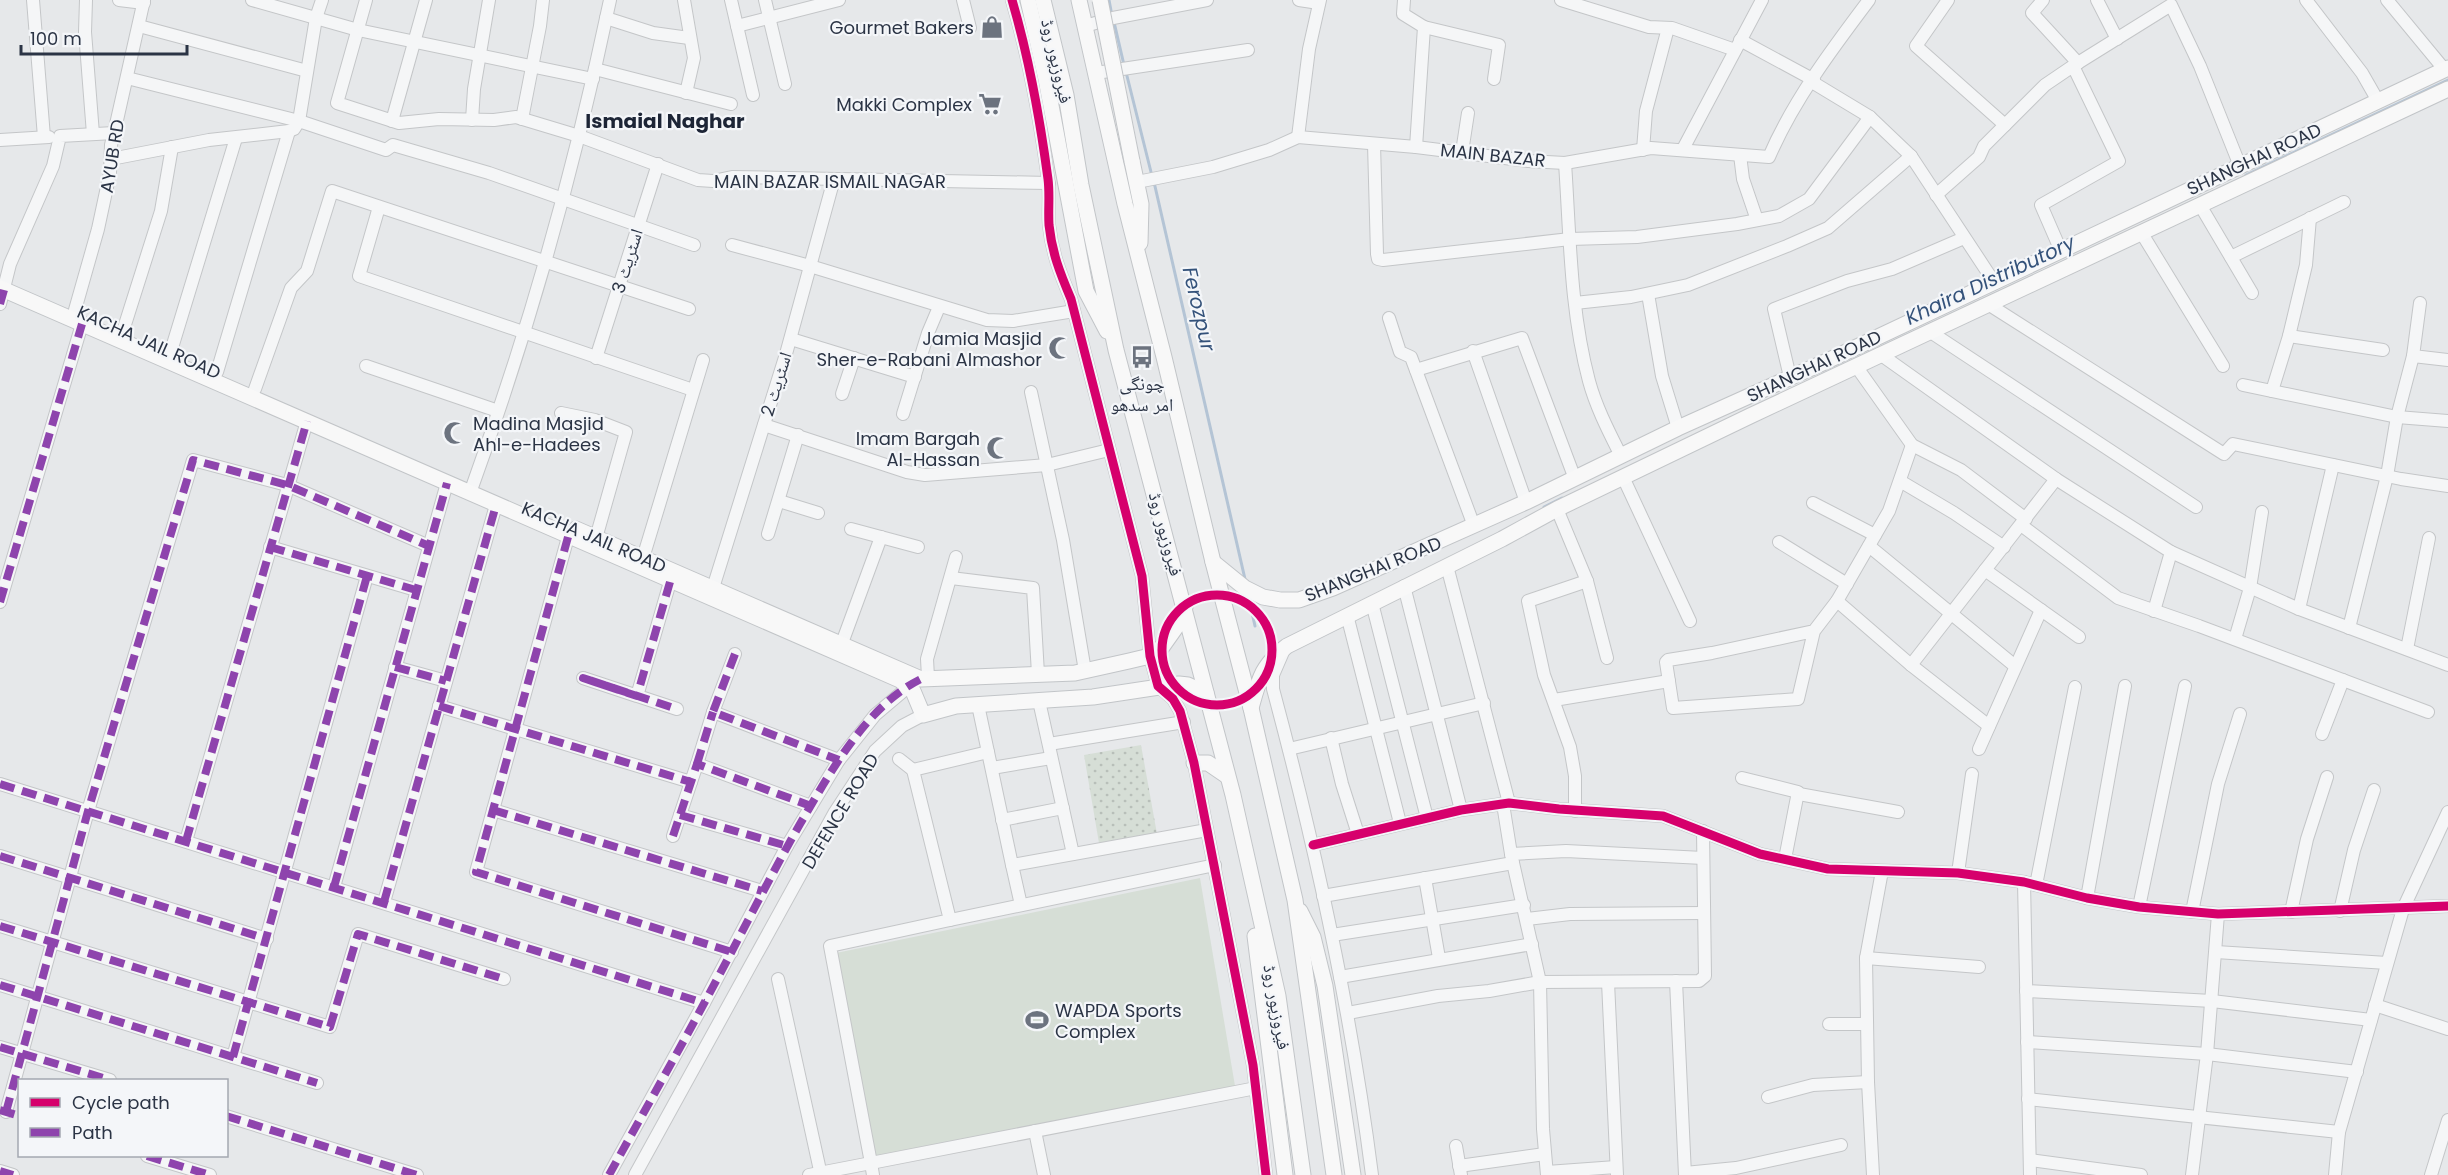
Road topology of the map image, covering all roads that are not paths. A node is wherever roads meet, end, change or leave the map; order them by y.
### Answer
1 (33, 0) edge
2 (86, 0) edge
3 (119, 0) edge
4 (322, 0) edge
5 (366, 0) edge
6 (426, 0) edge
7 (489, 0) edge
8 (543, 0) edge
9 (610, 0) edge
10 (684, 0) edge
11 (730, 0) edge
12 (765, 0) edge
13 (839, 0) edge
14 (963, 0) edge
15 (1012, 0) edge
16 (1028, 0) edge
17 (1043, 0) edge
18 (1079, 0) edge
19 (1100, 0) edge
20 (1207, 0) edge
21 (1299, 0) edge
22 (1404, 0) edge
23 (1561, 0) edge
24 (1762, 0) edge
25 (1869, 0) edge
26 (1948, 0) edge
27 (2043, 0) edge
28 (2097, 0) edge
29 (2306, 0) edge
30 (2387, 0) edge
31 (144, 1) edge
32 (260, 1) edge
33 (1319, 1) edge
34 (2173, 2) edge
35 (814, 3) edge
36 (316, 18) junction
37 (606, 18) junction
38 (769, 18) junction
39 (139, 26) junction
40 (737, 26) junction
41 (1085, 26) junction
42 (1424, 27) junction
43 (970, 28) dead end
44 (1668, 28) junction
45 (358, 30) junction
46 (689, 38) junction
47 (2117, 39) junction
48 (414, 42) junction
49 (1738, 45) junction
50 (1248, 50) dead end
51 (480, 57) junction
52 (2075, 64) junction
53 (533, 66) junction
54 (2446, 68) edge
55 (307, 71) junction
56 (1096, 73) junction
57 (594, 74) junction
58 (127, 78) junction
59 (1494, 79) dead end
60 (1813, 81) junction
61 (785, 84) dead end
62 (2448, 89) edge
63 (686, 93) junction
64 (753, 94) dead end
65 (2378, 101) junction
66 (731, 104) dead end
67 (1468, 113) dead end
68 (1870, 117) junction
69 (522, 119) junction
70 (472, 120) junction
71 (299, 121) junction
72 (392, 121) junction
73 (2005, 125) junction
74 (290, 131) junction
75 (114, 133) junction
76 (93, 134) junction
77 (60, 136) junction
78 (579, 136) junction
79 (44, 137) junction
80 (1298, 137) junction
81 (236, 138) junction
82 (0, 140) edge
83 (1374, 144) junction
84 (172, 147) junction
85 (1416, 147) junction
86 (1683, 149) junction
87 (1642, 150) junction
88 (1462, 152) junction
89 (1740, 155) junction
90 (1911, 156) junction
91 (111, 159) junction
92 (1565, 163) junction
93 (658, 164) junction
94 (2240, 166) junction
95 (834, 179) junction
96 (1137, 182) junction
97 (1049, 183) junction
98 (1936, 195) junction
99 (561, 197) junction
100 (2344, 202) dead end
101 (2200, 205) junction
102 (380, 207) junction
103 (2310, 218) junction
104 (1757, 220) junction
105 (638, 224) junction
106 (2141, 232) junction
107 (1964, 238) junction
108 (1570, 239) junction
109 (694, 245) dead end
110 (732, 245) dead end
111 (2061, 251) junction
112 (2231, 257) junction
113 (543, 261) junction
114 (1140, 262) junction
115 (810, 266) junction
116 (1994, 282) junction
117 (2, 287) edge
118 (619, 288) junction
119 (2252, 292) dead end
120 (1648, 294) junction
121 (1575, 303) junction
122 (2420, 303) dead end
123 (1988, 304) junction
124 (939, 307) junction
125 (689, 309) dead end
126 (1074, 311) junction
127 (79, 317) junction
128 (1389, 318) dead end
129 (123, 331) junction
130 (1929, 332) junction
131 (523, 333) junction
132 (2289, 336) junction
133 (791, 339) junction
134 (1116, 350) junction
135 (2383, 350) dead end
136 (171, 351) junction
137 (1473, 351) junction
138 (1880, 354) junction
139 (2413, 356) junction
140 (596, 358) junction
141 (854, 358) junction
142 (703, 360) dead end
143 (2448, 360) edge
144 (366, 366) dead end
145 (1856, 366) junction
146 (2223, 366) dead end
147 (1416, 370) junction
148 (217, 372) junction
149 (915, 377) junction
150 (1790, 377) junction
151 (2243, 385) dead end
152 (255, 389) junction
153 (693, 390) junction
154 (2272, 391) junction
155 (1031, 392) dead end
156 (842, 394) dead end
157 (498, 411) junction
158 (561, 413) dead end
159 (903, 414) dead end
160 (2397, 417) junction
161 (307, 421) junction
162 (2448, 421) edge
163 (764, 425) junction
164 (1678, 428) junction
165 (798, 435) junction
166 (1912, 445) junction
167 (1109, 450) junction
168 (1621, 456) junction
169 (1047, 465) junction
170 (2333, 465) junction
171 (2386, 476) junction
172 (1623, 477) junction
173 (1575, 479) junction
174 (2056, 479) junction
175 (1900, 481) junction
176 (447, 483) junction
177 (287, 485) junction
178 (2448, 486) edge
179 (471, 489) junction
180 (779, 501) junction
181 (1526, 502) junction
182 (1813, 503) dead end
183 (496, 505) junction
184 (2196, 507) dead end
185 (1557, 509) junction
186 (2262, 512) dead end
187 (818, 513) dead end
188 (2023, 522) junction
189 (1474, 526) junction
190 (851, 528) dead end
191 (768, 534) dead end
192 (568, 537) junction
193 (881, 537) junction
194 (596, 538) junction
195 (2429, 538) dead end
196 (1872, 540) junction
197 (1779, 542) dead end
198 (429, 546) junction
199 (270, 547) junction
200 (918, 547) dead end
201 (2004, 547) junction
202 (2171, 552) junction
203 (956, 557) dead end
204 (644, 558) junction
205 (1213, 561) junction
206 (1447, 566) junction
207 (1985, 570) junction
208 (367, 576) junction
209 (951, 578) junction
210 (1587, 581) junction
211 (670, 582) junction
212 (1847, 584) junction
213 (1404, 586) junction
214 (713, 588) junction
215 (2250, 588) junction
216 (417, 590) junction
217 (1837, 601) junction
218 (0, 602) edge
219 (1372, 603) junction
220 (1185, 607) junction
221 (2299, 609) junction
222 (2041, 610) junction
223 (2154, 611) junction
224 (1952, 613) junction
225 (1347, 615) junction
226 (1690, 621) dead end
227 (2349, 628) junction
228 (1814, 631) junction
229 (2079, 637) dead end
230 (2235, 639) junction
231 (842, 644) junction
232 (1287, 645) junction
233 (2407, 649) junction
234 (735, 654) dead end
235 (1150, 656) junction
236 (1607, 658) dead end
237 (1911, 665) junction
238 (2448, 665) edge
239 (2015, 666) junction
240 (395, 667) junction
241 (1085, 671) junction
242 (1038, 674) junction
243 (2343, 680) junction
244 (446, 681) junction
245 (919, 681) junction
246 (1669, 681) junction
247 (1158, 686) junction
248 (2125, 686) dead end
249 (2185, 686) dead end
250 (2075, 687) dead end
251 (1206, 693) junction
252 (1554, 700) junction
253 (1039, 702) junction
254 (1484, 703) junction
255 (978, 705) junction
256 (439, 706) junction
257 (1251, 708) junction
258 (677, 710) dead end
259 (713, 711) junction
260 (2428, 712) dead end
261 (1436, 714) junction
262 (2240, 714) dead end
263 (923, 715) junction
264 (1184, 722) junction
265 (1403, 723) junction
266 (1989, 726) junction
267 (515, 729) junction
268 (1376, 729) junction
269 (2322, 734) dead end
270 (1332, 738) junction
271 (1049, 744) junction
272 (1289, 749) junction
273 (1978, 749) dead end
274 (988, 752) junction
275 (1052, 758) junction
276 (899, 759) dead end
277 (839, 760) junction
278 (1194, 763) junction
279 (697, 764) junction
280 (992, 768) junction
281 (914, 770) junction
282 (1972, 774) dead end
283 (1227, 776) junction
284 (2327, 777) dead end
285 (1742, 778) dead end
286 (691, 782) junction
287 (0, 784) edge
288 (2373, 790) dead end
289 (1799, 794) junction
290 (1506, 803) junction
291 (811, 806) junction
292 (1063, 808) junction
293 (493, 810) junction
294 (1461, 810) junction
295 (1575, 810) junction
296 (88, 811) junction
297 (1898, 812) dead end
298 (2448, 812) edge
299 (680, 815) junction
300 (1427, 818) junction
301 (1002, 820) junction
302 (1400, 824) junction
303 (1207, 830) junction
304 (1703, 831) junction
305 (1358, 834) junction
306 (673, 836) dead end
307 (186, 841) junction
308 (1313, 845) junction
309 (787, 846) junction
310 (1073, 854) junction
311 (0, 856) edge
312 (1703, 858) junction
313 (1512, 859) junction
314 (1785, 859) junction
315 (1012, 865) junction
316 (1215, 865) junction
317 (1882, 871) junction
318 (286, 872) junction
319 (1958, 873) junction
320 (70, 878) junction
321 (1425, 878) junction
322 (2030, 883) junction
323 (334, 887) junction
324 (762, 891) junction
325 (1323, 896) junction
326 (2087, 898) junction
327 (1295, 900) junction
328 (384, 902) junction
329 (1258, 904) junction
330 (1021, 905) junction
331 (1524, 905) junction
332 (2448, 906) edge
333 (2139, 907) junction
334 (2403, 909) junction
335 (2340, 911) junction
336 (2192, 912) junction
337 (2290, 912) junction
338 (1704, 913) junction
339 (2218, 914) junction
340 (1433, 919) junction
341 (1527, 919) junction
342 (950, 920) junction
343 (0, 926) edge
344 (1332, 935) junction
345 (267, 939) junction
346 (52, 942) junction
347 (1532, 944) junction
348 (732, 952) junction
349 (2216, 952) junction
350 (1439, 958) junction
351 (1866, 958) junction
352 (2387, 963) junction
353 (1979, 967) dead end
354 (1340, 977) junction
355 (504, 979) dead end
356 (778, 979) dead end
357 (1676, 981) junction
358 (1540, 982) junction
359 (1608, 982) junction
360 (0, 985) edge
361 (2026, 991) junction
362 (37, 997) junction
363 (2212, 1001) junction
364 (249, 1002) junction
365 (705, 1003) junction
366 (2375, 1005) junction
367 (1348, 1013) junction
368 (2371, 1020) junction
369 (1829, 1024) dead end
370 (1868, 1024) junction
371 (2448, 1029) edge
372 (2027, 1042) junction
373 (0, 1047) edge
374 (22, 1053) junction
375 (2207, 1054) junction
376 (233, 1057) junction
377 (2356, 1072) junction
378 (108, 1079) edge
379 (1868, 1082) junction
380 (317, 1083) dead end
381 (1256, 1088) junction
382 (1768, 1097) dead end
383 (2028, 1099) junction
384 (3, 1111) edge
385 (18, 1115) edge
386 (228, 1117) edge
387 (2199, 1117) junction
388 (2448, 1120) edge
389 (1035, 1131) junction
390 (2340, 1132) junction
391 (1841, 1145) dead end
392 (1456, 1146) dead end
393 (1545, 1154) junction
394 (153, 1157) edge
395 (872, 1169) edge
396 (2030, 1169) edge
397 (1460, 1170) edge
398 (0, 1171) edge
399 (1617, 1171) edge
400 (817, 1174) edge
401 (1547, 1174) edge
402 (1685, 1174) edge
403 (13, 1175) edge
404 (210, 1175) edge
405 (417, 1175) edge
406 (609, 1175) edge
407 (636, 1175) edge
408 (1044, 1175) edge
409 (1266, 1175) edge
410 (1285, 1175) edge
411 (1303, 1175) edge
412 (1334, 1175) edge
413 (1353, 1175) edge
414 (1372, 1175) edge
415 (1873, 1175) edge
416 (2016, 1175) edge
417 (2141, 1175) edge
418 (2192, 1175) edge
419 (2335, 1175) edge
420 (2431, 1175) edge

1 - 79 street
2 - 76 street
3 - 31 street
4 - 36 street
5 - 45 street
6 - 48 street
7 - 51 street
8 - 53 street
9 - 37 street
10 - 46 street
11 - 40 street
12 - 38 street
13 - 35 street
14 - 43 street
15 - 97 street
16 - 134 main road
17 - 134 main road, فیروزپور روڈ
18 - 41 main road, فیروزپور روڈ
19 - 96 main road, bridge
20 - 41 street
21 - 33 street
22 - 42 street
23 - 44 street
24 - 49 street
25 - 60 street
26 - 73 street
27 - 52 street
28 - 47 street
29 - 65 street
30 - 54 street
31 - 39 street, AYUB RD
32 - 36 street
33 - 80 street
34 - 47 street
34 - 94 street
35 - 38 street
36 - 45 street
36 - 55 street
37 - 46 street
37 - 57 street
38 - 40 street
38 - 61 street
39 - 55 street
39 - 58 street, AYUB RD
40 - 64 street
41 - 56 main road, فیروزپور روڈ
42 - 59 street
42 - 85 street
44 - 49 street
44 - 87 street
45 - 48 street
45 - 72 street, MAIN BAZAR ISMAIL NAGAR
46 - 63 street
47 - 52 street
48 - 51 street
48 - 72 street
49 - 60 street
49 - 86 street
50 - 56 street
51 - 53 street
51 - 70 street
52 - 73 street
52 - 111 street
53 - 57 street
53 - 69 street
54 - 65 main road, SHANGHAI ROAD
55 - 71 street
56 - 114 main road, فیروزپور روڈ
57 - 63 street
57 - 78 street
58 - 71 street
58 - 75 street, AYUB RD
60 - 68 street
60 - 89 street, MAIN BAZAR
62 - 101 main road, SHANGHAI ROAD
63 - 66 street
65 - 94 main road, SHANGHAI ROAD
67 - 88 street
68 - 90 street
68 - 104 street
69 - 70 street, MAIN BAZAR ISMAIL NAGAR
69 - 78 street, MAIN BAZAR ISMAIL NAGAR
70 - 72 street, MAIN BAZAR ISMAIL NAGAR
71 - 74 street
71 - 99 street
73 - 98 street
74 - 81 street
74 - 148 street
75 - 76 street
75 - 91 street, AYUB RD
76 - 77 street
77 - 79 street
77 - 117 street
78 - 93 street, MAIN BAZAR ISMAIL NAGAR
78 - 99 street
79 - 82 street
80 - 83 street, MAIN BAZAR
80 - 96 street, MAIN BAZAR
81 - 84 street
81 - 136 street
83 - 85 street, MAIN BAZAR
83 - 108 street
84 - 91 street
84 - 129 street
85 - 88 street, MAIN BAZAR
86 - 87 street, MAIN BAZAR
86 - 89 street, MAIN BAZAR
87 - 92 street, MAIN BAZAR
88 - 92 street, MAIN BAZAR
89 - 104 street
90 - 98 street
90 - 120 street
91 - 127 street, AYUB RD
92 - 108 street
93 - 95 street, MAIN BAZAR ISMAIL NAGAR
93 - 105 street, اسٹریٹ 3
94 - 111 main road, SHANGHAI ROAD
95 - 97 street, MAIN BAZAR ISMAIL NAGAR
95 - 115 street, اسٹریٹ 2
96 - 114 main road
97 - 126 street
98 - 107 street
99 - 105 street
99 - 113 street
100 - 103 street
101 - 106 main road, SHANGHAI ROAD
101 - 112 street
102 - 113 street
102 - 131 street
102 - 152 street
103 - 112 street
103 - 132 street
104 - 108 street
105 - 109 street
105 - 118 street, اسٹریٹ 3
106 - 123 main road, SHANGHAI ROAD
106 - 146 street
107 - 116 street
107 - 150 street
108 - 121 street
110 - 115 street
111 - 116 main road, SHANGHAI ROAD
112 - 119 street
113 - 118 street
113 - 131 street
114 - 205 main road, فیروزپور روڈ
115 - 124 street
115 - 133 street, اسٹریٹ 2
116 - 150 main road, SHANGHAI ROAD
117 - 127 main road, KACHA JAIL ROAD
118 - 125 street
118 - 140 street, اسٹریٹ 3
120 - 121 street
120 - 164 street
121 - 168 street
122 - 139 street
123 - 130 main road, SHANGHAI ROAD
123 - 170 street
124 - 126 street
124 - 149 street
126 - 167 street
127 - 129 main road, KACHA JAIL ROAD
127 - 161 main road
127 - 218 street, AYUB RD
128 - 147 street
129 - 136 main road, KACHA JAIL ROAD
130 - 138 main road, SHANGHAI ROAD
130 - 184 street
131 - 140 street
131 - 157 street
132 - 135 street
132 - 154 street
133 - 141 street
133 - 163 street, اسٹریٹ 2
134 - 220 main road, فیروزپور روڈ
136 - 148 main road, KACHA JAIL ROAD
137 - 147 street
137 - 173 street
137 - 181 street
138 - 145 main road, SHANGHAI ROAD
138 - 174 street
139 - 143 street
139 - 160 street
140 - 153 street
141 - 149 street
141 - 156 street
142 - 153 street
144 - 157 street
145 - 166 street
145 - 172 main road, SHANGHAI ROAD
147 - 189 street
148 - 152 main road, KACHA JAIL ROAD
149 - 159 street
150 - 164 main road, SHANGHAI ROAD
151 - 154 street
152 - 179 main road, KACHA JAIL ROAD
153 - 204 street
154 - 160 street
155 - 169 street
157 - 179 street
158 - 194 street
160 - 162 street
160 - 171 street
161 - 176 main road
161 - 177 street
163 - 165 street
163 - 214 street, اسٹریٹ 2
164 - 168 main road, SHANGHAI ROAD
165 - 169 street
165 - 180 street
166 - 175 street
166 - 188 street
167 - 169 street
167 - 235 street
168 - 173 main road, SHANGHAI ROAD
169 - 241 street
170 - 171 street
170 - 221 street
171 - 178 street
171 - 227 street
172 - 185 main road, SHANGHAI ROAD
172 - 226 street
173 - 181 main road, SHANGHAI ROAD
174 - 188 street
174 - 202 street
175 - 196 street
175 - 201 street
176 - 179 main road
176 - 198 street
177 - 198 street
177 - 199 street
177 - 296 street
179 - 183 main road
179 - 194 main road, KACHA JAIL ROAD
180 - 187 street
180 - 191 street
181 - 189 main road, SHANGHAI ROAD
182 - 196 street
183 - 192 main road
183 - 244 street
185 - 206 main road, SHANGHAI ROAD
185 - 210 street
186 - 215 street
188 - 201 street
188 - 223 street
189 - 205 main road, SHANGHAI ROAD
190 - 193 street
192 - 211 main road
192 - 267 street
193 - 200 street
193 - 231 street
194 - 204 main road, KACHA JAIL ROAD
195 - 233 street
196 - 212 street
196 - 224 street
197 - 212 street
198 - 216 street
199 - 208 street
199 - 307 street
201 - 207 street
202 - 215 street
202 - 223 street
203 - 209 street
204 - 214 main road, KACHA JAIL ROAD
205 - 257 main road, فیروزپور روڈ
206 - 213 main road, SHANGHAI ROAD
206 - 254 street
207 - 222 street
207 - 224 street
208 - 216 street
208 - 318 street
209 - 242 street
209 - 245 street
210 - 236 street
210 - 252 street
211 - 245 main road
211 - 258 street
212 - 217 street
213 - 219 main road, SHANGHAI ROAD
213 - 261 street
214 - 231 main road, KACHA JAIL ROAD
215 - 221 street
215 - 230 street
216 - 240 street
217 - 228 street
217 - 237 street
219 - 225 main road, SHANGHAI ROAD
219 - 265 street
220 - 235 main road, KACHA JAIL ROAD
220 - 251 main road, فیروزپور روڈ
221 - 227 street
222 - 229 street
222 - 239 street
223 - 230 street
224 - 237 street
224 - 239 street
225 - 232 main road, SHANGHAI ROAD
225 - 268 street
227 - 233 street
228 - 246 street
228 - 246 street
230 - 243 street
231 - 245 main road, KACHA JAIL ROAD
232 - 257 main road, SHANGHAI ROAD
232 - 272 street
233 - 238 street
234 - 259 street
235 - 241 main road, KACHA JAIL ROAD
235 - 247 street
237 - 266 street
239 - 266 street
240 - 244 street
240 - 323 street
241 - 242 main road, KACHA JAIL ROAD
242 - 245 main road, KACHA JAIL ROAD
243 - 260 street
243 - 269 street
244 - 256 street
245 - 263 main road
245 - 277 street
246 - 252 street
247 - 251 main road, DEFENCE ROAD
247 - 253 main road, DEFENCE ROAD
247 - 264 street
248 - 326 street
249 - 333 street
250 - 322 street
251 - 283 main road, فیروزپور روڈ
252 - 295 street
253 - 255 main road, DEFENCE ROAD
253 - 271 street
254 - 261 street
254 - 290 street
255 - 263 main road, DEFENCE ROAD
255 - 274 street
256 - 267 street
256 - 328 street
257 - 327 main road, فیروزپور روڈ
259 - 277 street
259 - 279 street
261 - 265 street
261 - 294 street
262 - 336 street
263 - 407 street, DEFENCE ROAD
264 - 271 street
264 - 278 street
265 - 268 street
265 - 300 street
266 - 273 street
267 - 286 street
267 - 293 street
268 - 270 street
268 - 302 street
270 - 272 street
270 - 305 street
271 - 275 street
272 - 308 street
274 - 280 street
274 - 281 street
275 - 280 street
275 - 292 street
276 - 281 street
277 - 291 street
278 - 283 main road
278 - 303 street
279 - 286 street
279 - 291 street
280 - 301 street
281 - 342 street
282 - 319 street
283 - 329 main road, فیروزپور روڈ
284 - 337 street
285 - 289 street
286 - 299 street
287 - 296 street
288 - 335 street
289 - 297 street
289 - 314 street
290 - 294 street
290 - 295 street
290 - 313 street
291 - 309 street
292 - 301 street
292 - 310 street
293 - 324 street
293 - 348 street
294 - 300 street
295 - 304 street
296 - 307 street
296 - 320 street
298 - 334 street
299 - 306 street
299 - 309 street
300 - 302 street
301 - 315 street
302 - 305 street
303 - 310 street
303 - 316 street
304 - 312 street
304 - 314 street
305 - 308 street
307 - 318 street
308 - 325 street
309 - 324 street
310 - 315 street
311 - 320 street
312 - 313 street
312 - 338 street
313 - 321 street
313 - 331 street
314 - 317 street
315 - 330 street
316 - 330 street
316 - 381 street
317 - 319 street
317 - 351 street
318 - 323 street
318 - 345 street
319 - 322 street
320 - 345 street
320 - 346 street
321 - 325 street
321 - 340 street
322 - 326 street
322 - 361 street
323 - 328 street
324 - 348 street
325 - 344 street
326 - 333 street
327 - 412 main road, فیروزپور روڈ
327 - 413 main road
328 - 365 street
329 - 410 main road
329 - 411 main road, فیروزپور روڈ
330 - 342 street
331 - 340 street
331 - 341 street
332 - 334 street
333 - 336 street
334 - 335 street
334 - 352 street
335 - 337 street
336 - 339 street
337 - 339 street
338 - 341 street
338 - 357 street
339 - 349 street
340 - 344 street
340 - 350 street
341 - 347 street
342 - 395 street
343 - 346 street
344 - 354 street
345 - 364 street
346 - 362 street
346 - 364 street
347 - 350 street
347 - 358 street
348 - 365 street
349 - 352 street
349 - 363 street
350 - 354 street
351 - 353 street
351 - 370 street
352 - 366 street
354 - 367 street
355 - 364 street
356 - 400 street
357 - 359 street
357 - 402 street
358 - 359 street
358 - 367 street
358 - 393 street
359 - 399 street
360 - 362 street
361 - 363 street
361 - 372 street
362 - 374 street
362 - 376 street
363 - 368 street
363 - 375 street
364 - 376 street
365 - 406 street
366 - 368 street
366 - 371 street
367 - 414 street
368 - 377 street
369 - 370 street
370 - 379 street
372 - 375 street
372 - 383 street
373 - 374 street
374 - 378 street
374 - 384 street
375 - 377 street
375 - 387 street
376 - 380 street
377 - 390 street
379 - 382 street
379 - 415 street
381 - 389 street
381 - 409 street
383 - 387 street
383 - 396 street
384 - 385 street
386 - 405 street
387 - 390 street
387 - 418 street
388 - 420 street
389 - 395 street
389 - 408 street
390 - 419 street
391 - 402 street
392 - 397 street
393 - 397 street
393 - 401 street
394 - 404 street
395 - 400 street
396 - 416 street
396 - 417 street
398 - 403 street
399 - 401 street

